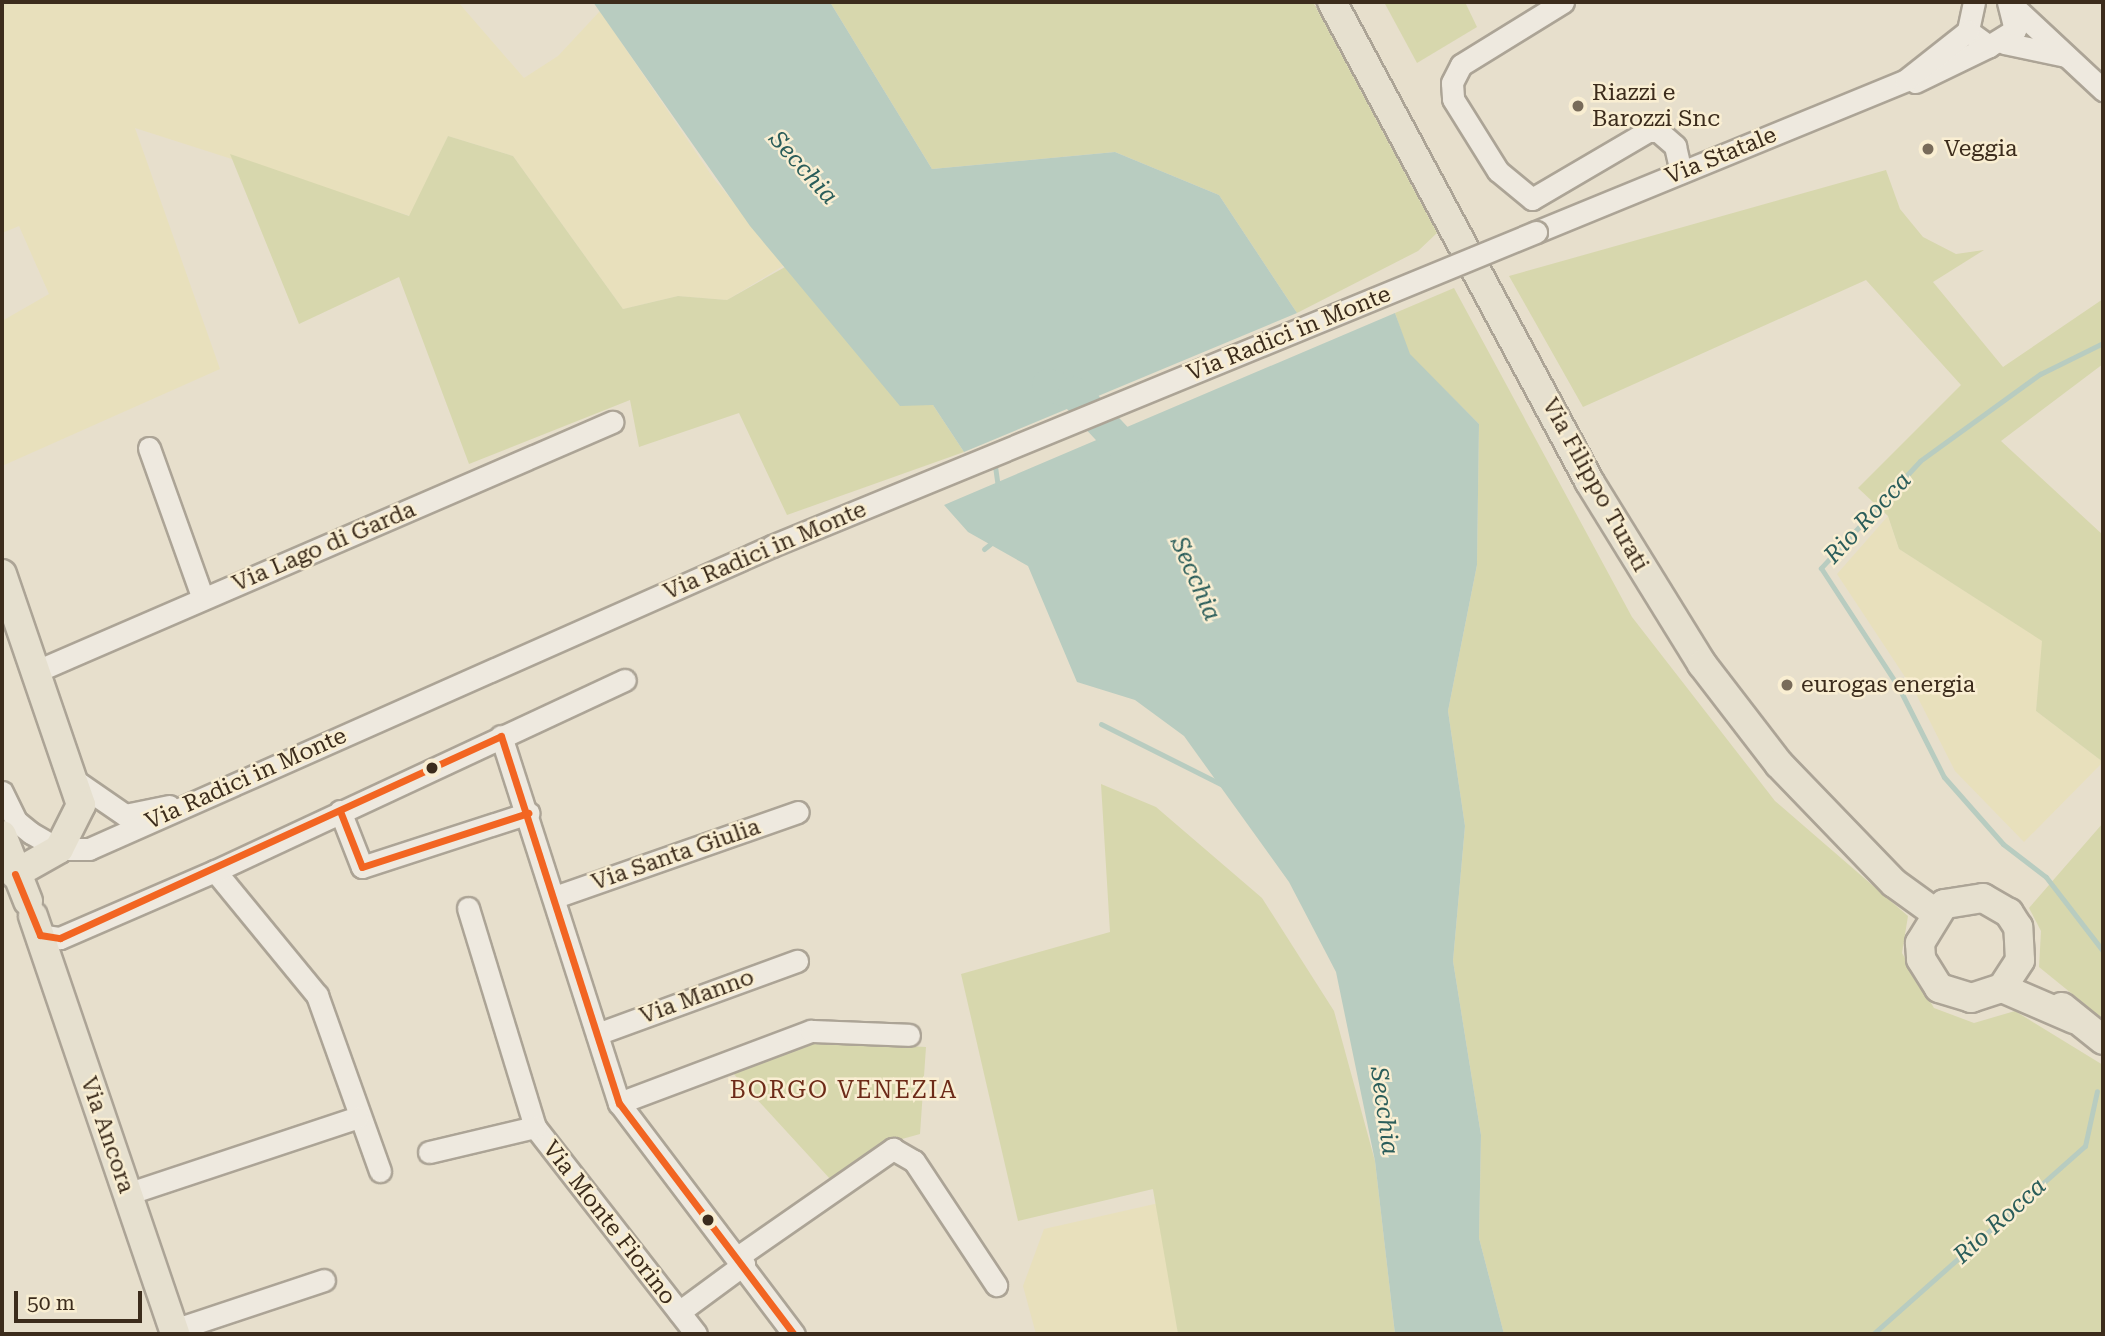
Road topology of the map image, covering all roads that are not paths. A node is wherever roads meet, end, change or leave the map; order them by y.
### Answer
1 (1332, 2) edge
2 (1563, 2) edge
3 (1972, 3) edge
4 (2010, 3) edge
5 (1968, 31) junction
6 (1997, 44) junction
7 (2076, 59) junction
8 (1906, 80) junction
9 (2103, 90) edge
10 (1681, 172) junction
11 (1536, 232) joint
12 (611, 422) dead end
13 (149, 448) dead end
14 (2, 574) edge
15 (203, 599) junction
16 (37, 671) junction
17 (625, 680) dead end
18 (501, 736) junction
19 (77, 782) junction
20 (2, 792) edge
21 (175, 807) junction
22 (340, 811) junction
23 (798, 812) dead end
24 (528, 813) junction
25 (2, 835) edge
26 (60, 849) junction
27 (215, 871) junction
28 (9, 877) edge
29 (555, 897) junction
30 (468, 908) dead end
31 (1934, 912) junction
32 (33, 917) junction
33 (2020, 960) junction
34 (797, 961) dead end
35 (2002, 988) junction
36 (2074, 1019) junction
37 (597, 1034) junction
38 (909, 1035) dead end
39 (2103, 1040) edge
40 (619, 1102) junction
41 (358, 1117) junction
42 (535, 1127) junction
43 (429, 1152) dead end
44 (380, 1171) dead end
45 (127, 1194) junction
46 (741, 1260) junction
47 (324, 1280) dead end
48 (996, 1285) dead end
49 (679, 1312) junction
50 (174, 1332) edge
51 (696, 1334) edge
52 (794, 1334) edge

1 - 31 main road, Via Filippo Turati
2 - 10 street
3 - 5 street
4 - 6 street, Via Statale
4 - 7 street, Via Statale
5 - 6 street
5 - 8 street, Via Statale
6 - 7 street, Via Statale
6 - 8 street, Via Statale
7 - 9 street, Via Statale
8 - 10 street, Via Statale
10 - 11 street, Via Statale
11 - 21 street, Via Radici in Monte, bridge
12 - 15 street, Via Lago di Garda
13 - 15 street
14 - 16 main road
15 - 16 street, Via Lago di Garda
16 - 19 main road
17 - 18 street
18 - 22 street
18 - 24 street
19 - 21 street
19 - 26 main road
20 - 26 street
21 - 26 street, Via Radici in Monte
22 - 24 street
22 - 27 street
23 - 29 street, Via Santa Giulia
24 - 29 street
25 - 28 main road, Via Ancora
26 - 28 main road, Via Radici in Monte
27 - 32 street
27 - 41 street
28 - 32 main road, Via Ancora
29 - 37 street
30 - 42 street, Via Monte Fiorino
31 - 33 main road
31 - 35 main road
32 - 45 main road, Via Ancora
33 - 35 main road
33 - 36 main road
34 - 37 street, Via Manno
35 - 36 main road
36 - 39 main road
37 - 40 street
38 - 40 street
40 - 46 street
41 - 44 street
41 - 45 street
42 - 43 street
42 - 49 street, Via Monte Fiorino
45 - 50 main road, Via Ancora
46 - 48 street
46 - 49 street
46 - 52 street
47 - 50 street
49 - 51 street, Via Monte Fiorino

